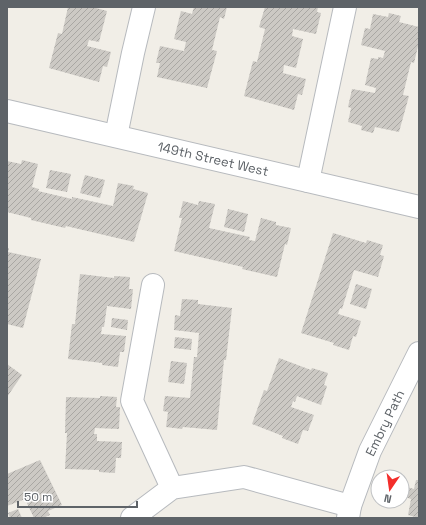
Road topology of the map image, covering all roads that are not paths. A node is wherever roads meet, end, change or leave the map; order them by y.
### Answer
1 (144, 7) edge
2 (345, 7) edge
3 (7, 111) edge
4 (116, 136) junction
5 (308, 181) junction
6 (419, 207) edge
7 (153, 285) dead end
8 (419, 353) edge
9 (172, 488) junction
10 (349, 512) edge
11 (132, 518) edge

1 - 4 street
2 - 5 street
3 - 4 street, 149th Street West
4 - 5 street, 149th Street West
5 - 6 street, 149th Street West
7 - 9 street
8 - 10 street, Embry Path
9 - 10 street
9 - 11 street

